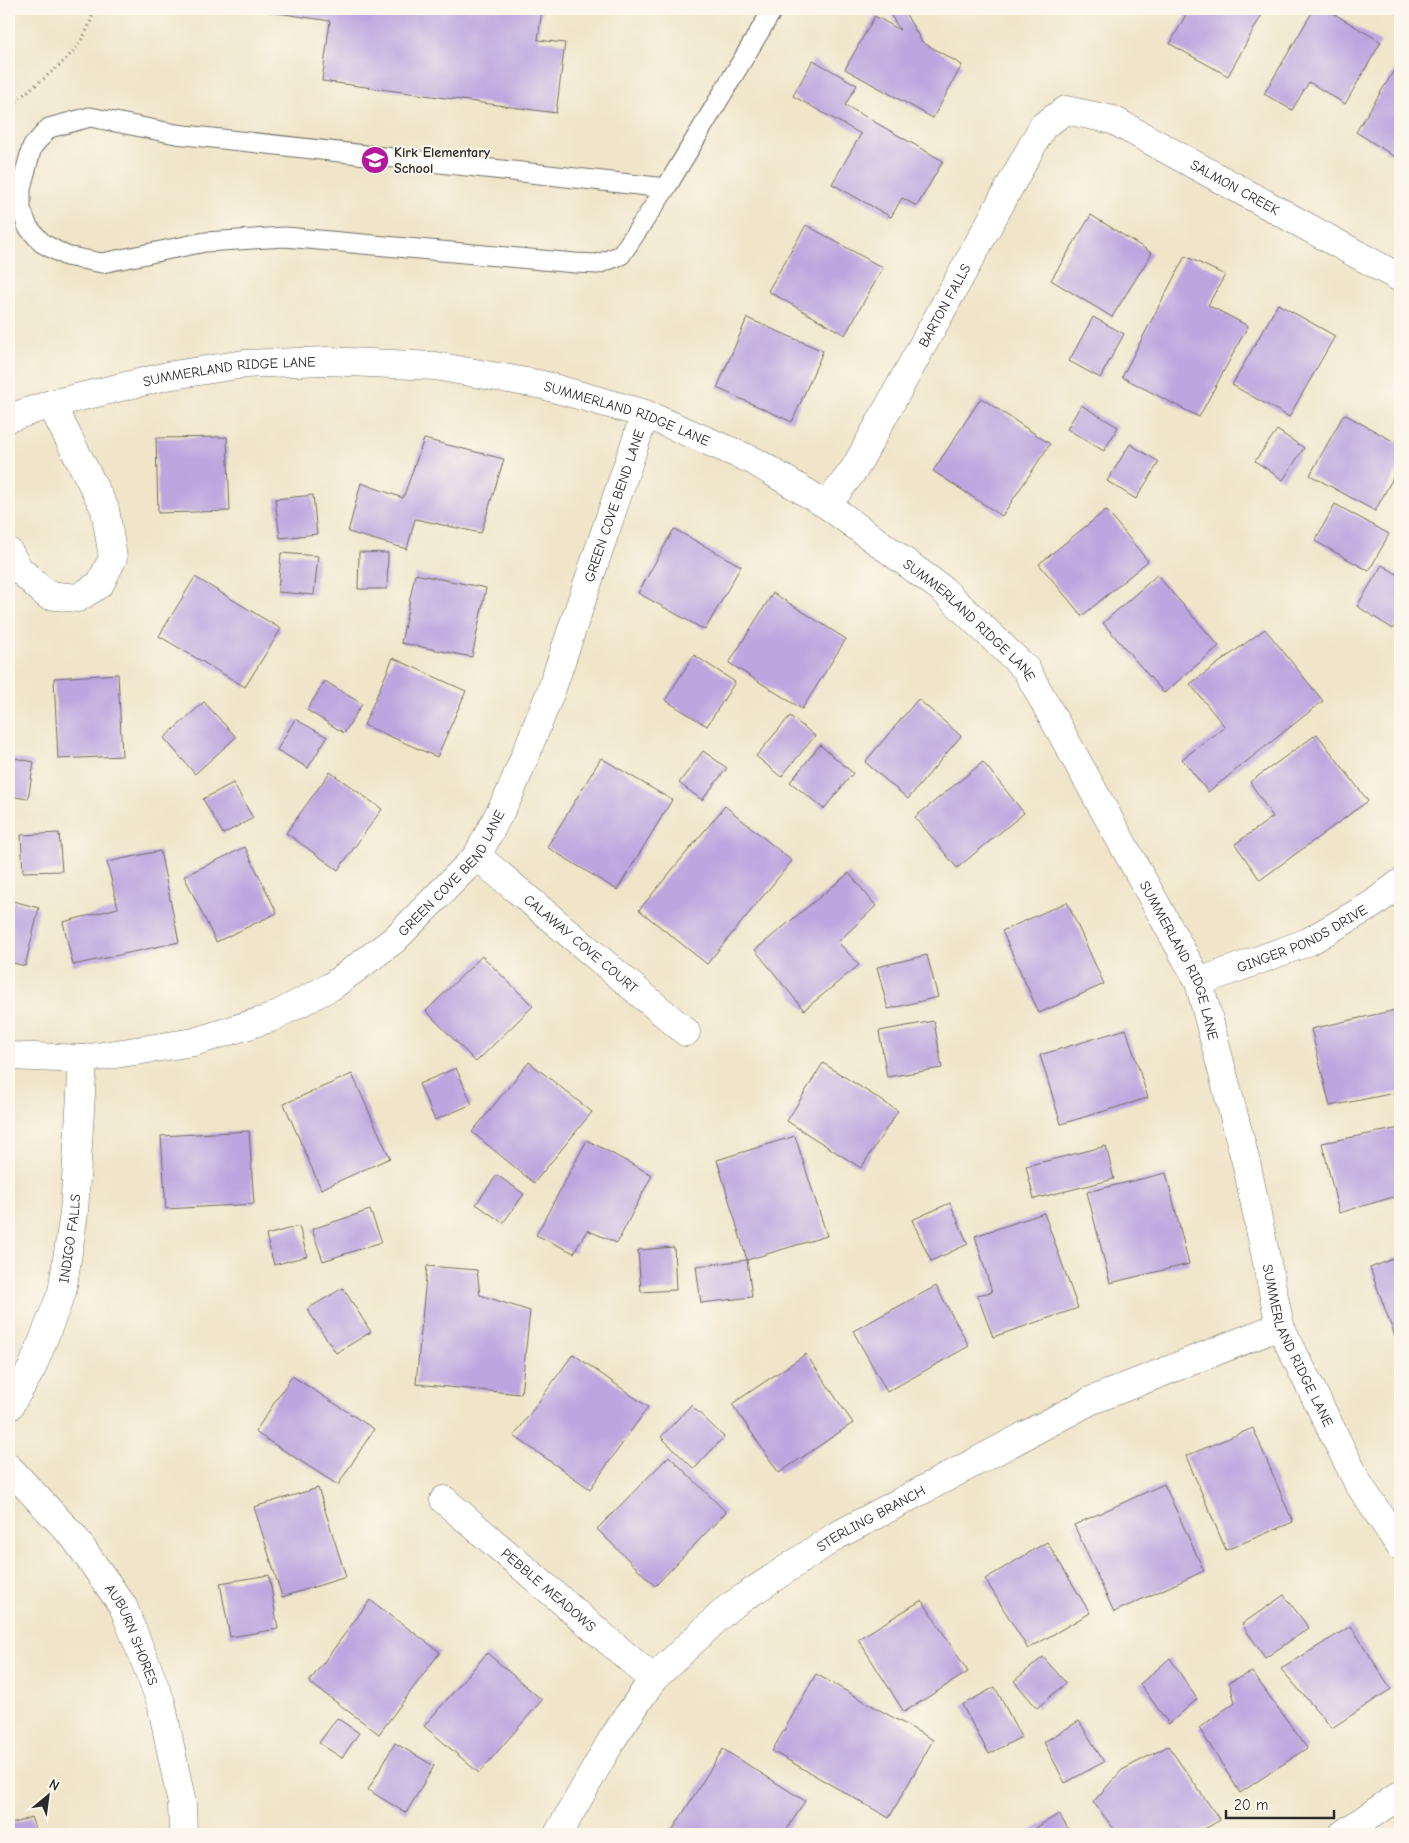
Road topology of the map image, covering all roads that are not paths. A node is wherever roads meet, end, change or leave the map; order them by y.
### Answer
1 (773, 9) edge
2 (1066, 110) joint
3 (666, 188) junction
4 (1400, 278) edge
5 (51, 404) junction
6 (645, 414) junction
7 (9, 418) edge
8 (827, 505) junction
9 (9, 552) edge
10 (477, 856) junction
11 (1400, 883) edge
12 (1199, 982) junction
13 (686, 1032) dead end
14 (9, 1056) edge
15 (83, 1059) junction
16 (1280, 1326) junction
17 (9, 1406) edge
18 (9, 1468) edge
19 (444, 1500) dead end
20 (1400, 1546) edge
21 (653, 1679) junction
22 (1400, 1795) edge
23 (184, 1834) edge
24 (558, 1834) edge
25 (1343, 1834) edge

1 - 3 lane
2 - 4 street, SALMON CREEK
2 - 8 street, BARTON FALLS
3 - 3 lane
5 - 6 street, SUMMERLAND RIDGE LANE
5 - 7 street, SUMMERLAND RIDGE LANE
5 - 9 street
6 - 8 street, SUMMERLAND RIDGE LANE
6 - 10 street, GREEN COVE BEND LANE
8 - 12 street, SUMMERLAND RIDGE LANE
10 - 13 street, CALAWAY COVE COURT
10 - 15 street, GREEN COVE BEND LANE
11 - 12 street, GINGER PONDS DRIVE
12 - 16 street, SUMMERLAND RIDGE LANE
14 - 15 street, GREEN COVE BEND LANE
15 - 17 street, INDIGO FALLS
16 - 20 street, SUMMERLAND RIDGE LANE
16 - 21 street, STERLING BRANCH
18 - 23 street, AUBURN SHORES
19 - 21 street, PEBBLE MEADOWS
21 - 24 street, STERLING BRANCH
22 - 25 street

